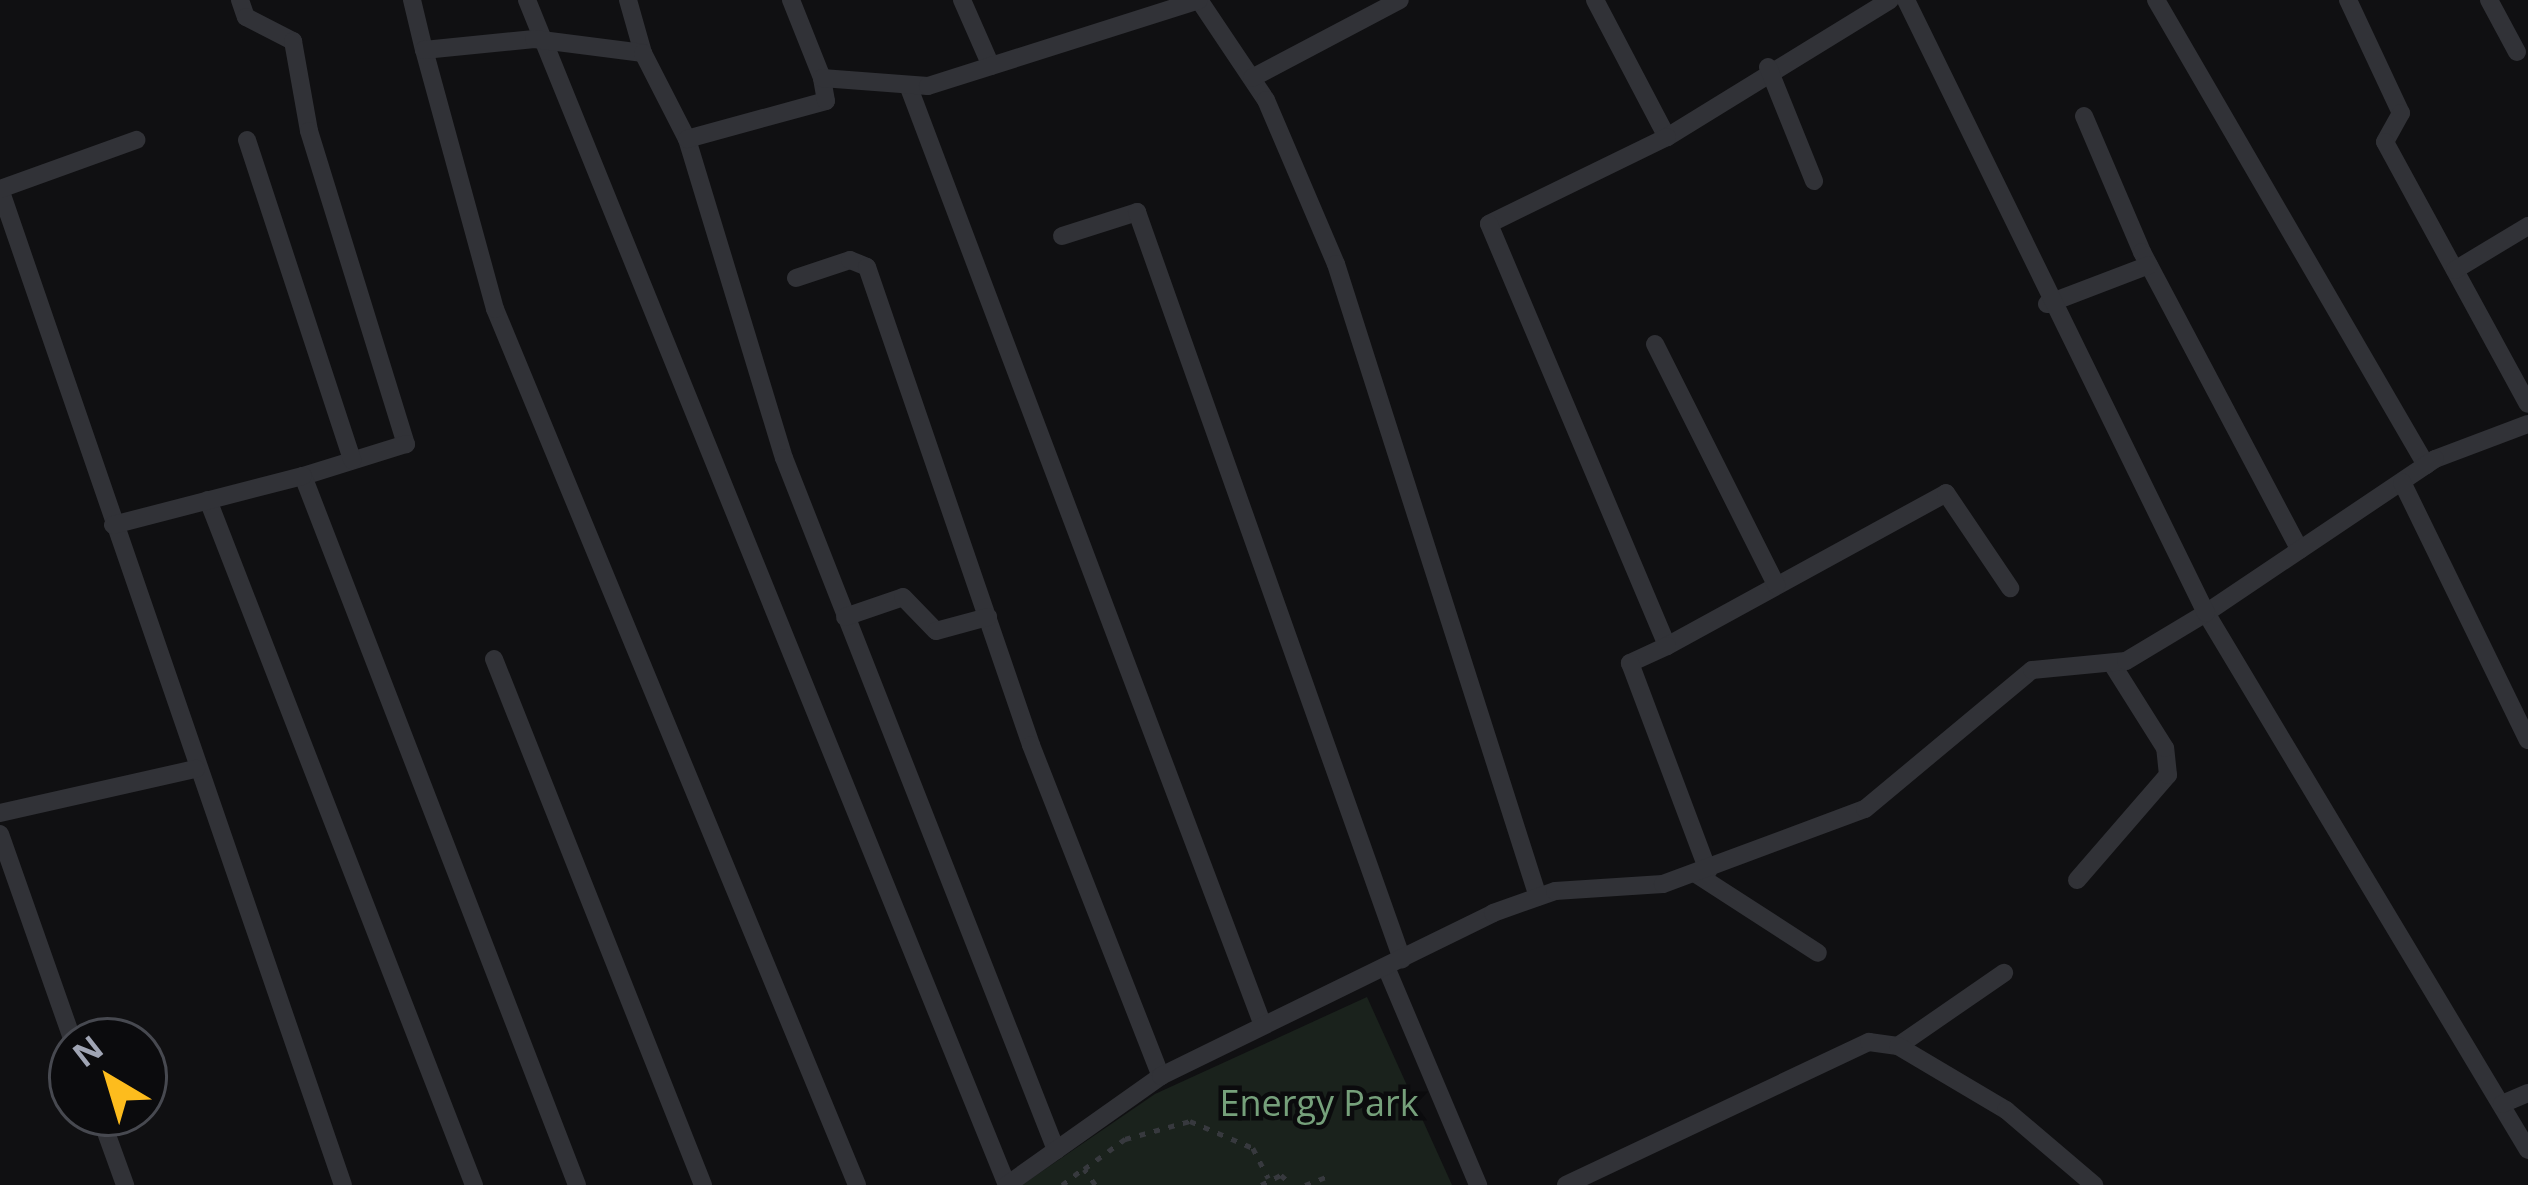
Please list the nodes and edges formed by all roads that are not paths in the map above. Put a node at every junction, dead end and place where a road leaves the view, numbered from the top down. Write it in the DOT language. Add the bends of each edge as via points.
graph roads {
  1 [pos="240,0"];
  2 [pos="412,0"];
  3 [pos="527,0"];
  4 [pos="628,0"];
  5 [pos="790,0"];
  6 [pos="962,0"];
  7 [pos="1199,0"];
  8 [pos="1400,0"];
  9 [pos="1595,0"];
  10 [pos="1906,0"];
  11 [pos="2156,0"];
  12 [pos="2348,0"];
  13 [pos="2489,0"];
  14 [pos="1886,1"];
  15 [pos="554,46"];
  16 [pos="424,50"];
  17 [pos="643,52"];
  18 [pos="2517,52"];
  19 [pos="991,66"];
  20 [pos="1768,67"];
  21 [pos="822,78"];
  22 [pos="1252,78"];
  23 [pos="908,85"];
  24 [pos="2084,116"];
  25 [pos="1667,136"];
  26 [pos="687,139"];
  27 [pos="136,140"];
  28 [pos="247,140"];
  29 [pos="1814,182"];
  30 [pos="0,189"];
  31 [pos="2528,226"];
  32 [pos="1062,236"];
  33 [pos="2149,265"];
  34 [pos="2455,270"];
  35 [pos="796,278"];
  36 [pos="2048,304"];
  37 [pos="1655,344"];
  38 [pos="2528,404"];
  39 [pos="2528,424"];
  40 [pos="352,460"];
  41 [pos="2426,465"];
  42 [pos="304,476"];
  43 [pos="2402,482"];
  44 [pos="208,500"];
  45 [pos="113,525"];
  46 [pos="2300,550"];
  47 [pos="1776,585"];
  48 [pos="2010,587"];
  49 [pos="2206,613"];
  50 [pos="845,617"];
  51 [pos="988,617"];
  52 [pos="1667,646"];
  53 [pos="494,659"];
  54 [pos="2112,664"];
  55 [pos="2528,740"];
  56 [pos="196,769"];
  57 [pos="0,813"];
  58 [pos="0,834"];
  59 [pos="1702,873"];
  60 [pos="2077,880"];
  61 [pos="1538,897"];
  62 [pos="1818,952"];
  63 [pos="1394,963"];
  64 [pos="2004,973"];
  65 [pos="65,1017"];
  66 [pos="1262,1023"];
  67 [pos="1898,1046"];
  68 [pos="1161,1076"];
  69 [pos="2528,1093"];
  70 [pos="2502,1104"];
  71 [pos="108,1137"];
  72 [pos="1056,1150"];
  73 [pos="2528,1150"];
  74 [pos="125,1185"];
  75 [pos="343,1185"];
  76 [pos="474,1185"];
  77 [pos="577,1185"];
  78 [pos="703,1185"];
  79 [pos="857,1185"];
  80 [pos="1007,1185"];
  81 [pos="1478,1185"];
  82 [pos="1566,1185"];
  83 [pos="2094,1185"];
  1 -- 40 [label="street" via="245,17 293,41 310,131 406,444"];
  2 -- 16 [label="street"];
  3 -- 15 [label="street"];
  4 -- 17 [label="street"];
  5 -- 21 [label="street"];
  6 -- 19 [label="street"];
  7 -- 19 [label="street"];
  7 -- 22 [label="street"];
  8 -- 22 [label="street"];
  9 -- 25 [label="street"];
  10 -- 36 [label="street"];
  11 -- 41 [label="street"];
  12 -- 34 [label="street" via="2401,113 2385,142"];
  13 -- 18 [label="street"];
  14 -- 20 [label="street"];
  15 -- 16 [label="street"];
  15 -- 17 [label="street"];
  15 -- 80 [label="street" via="771,620"];
  16 -- 79 [label="street" via="495,309"];
  17 -- 26 [label="street"];
  19 -- 23 [label="street"];
  20 -- 25 [label="street"];
  20 -- 29 [label="street"];
  21 -- 23 [label="street"];
  21 -- 26 [label="street" via="826,101"];
  22 -- 61 [label="street" via="1336,263"];
  23 -- 66 [label="street"];
  24 -- 33 [label="street"];
  25 -- 52 [label="street" via="1490,224"];
  26 -- 50 [label="street" via="769,415"];
  27 -- 30 [label="street"];
  28 -- 40 [label="street"];
  30 -- 45 [label="street"];
  31 -- 34 [label="street"];
  32 -- 63 [label="street" via="1137,212"];
  33 -- 36 [label="street"];
  33 -- 46 [label="street"];
  34 -- 38 [label="street"];
  35 -- 51 [label="street" via="850,260 867,267"];
  36 -- 49 [label="street"];
  37 -- 47 [label="street"];
  39 -- 41 [label="street"];
  40 -- 42 [label="street"];
  41 -- 43 [label="street"];
  42 -- 44 [label="street"];
  42 -- 77 [label="street"];
  43 -- 46 [label="street"];
  43 -- 55 [label="street"];
  44 -- 45 [label="street"];
  44 -- 76 [label="street"];
  45 -- 56 [label="street"];
  46 -- 49 [label="street"];
  47 -- 48 [label="street" via="1946,493"];
  47 -- 52 [label="street"];
  49 -- 54 [label="street"];
  49 -- 70 [label="street"];
  50 -- 51 [label="street" via="903,597 936,631"];
  50 -- 72 [label="street"];
  51 -- 68 [label="street"];
  52 -- 59 [label="street" via="1630,663"];
  53 -- 78 [label="street"];
  54 -- 59 [label="street" via="2042,664 1864,809"];
  54 -- 60 [label="street" via="2165,748 2168,775"];
  56 -- 57 [label="street"];
  56 -- 75 [label="street"];
  58 -- 65 [label="street"];
  59 -- 61 [label="street"];
  59 -- 62 [label="street"];
  61 -- 63 [label="street"];
  63 -- 66 [label="street"];
  63 -- 81 [label="street"];
  64 -- 67 [label="street"];
  66 -- 68 [label="street"];
  67 -- 82 [label="street" via="1869,1042"];
  67 -- 83 [label="street" via="2006,1110"];
  68 -- 72 [label="street"];
  69 -- 70 [label="street"];
  70 -- 73 [label="street"];
  71 -- 74 [label="street"];
  72 -- 80 [label="street"];
}
